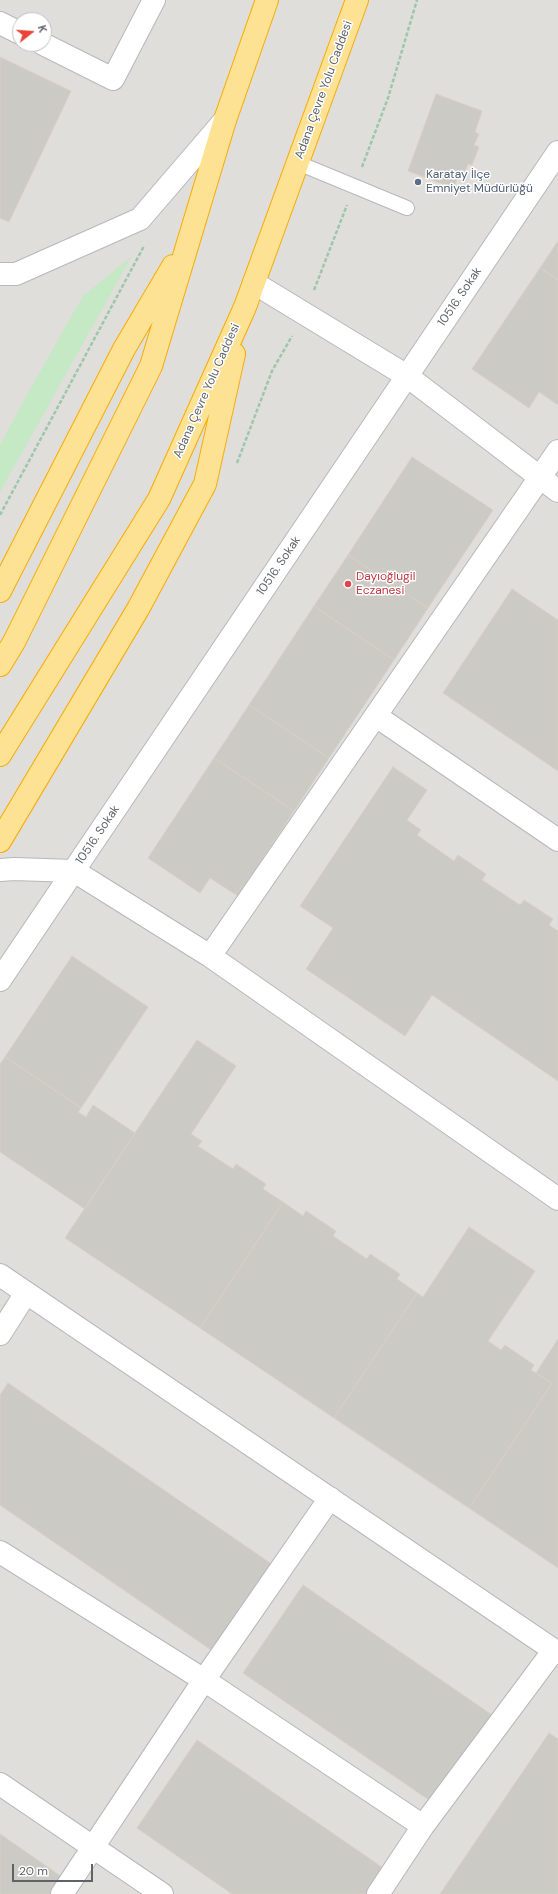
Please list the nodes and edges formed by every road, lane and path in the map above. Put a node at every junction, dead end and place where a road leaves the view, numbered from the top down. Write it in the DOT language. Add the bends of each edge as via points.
graph roads {
  1 [pos="154,0"];
  2 [pos="266,0"];
  3 [pos="357,0"];
  4 [pos="0,23"];
  5 [pos="12,29"];
  6 [pos="52,49"];
  7 [pos="225,120"];
  8 [pos="558,152"];
  9 [pos="298,163"];
  10 [pos="407,208"];
  11 [pos="190,236"];
  12 [pos="146,241"];
  13 [pos="0,274"];
  14 [pos="254,283"];
  15 [pos="245,307"];
  16 [pos="407,376"];
  17 [pos="558,451"];
  18 [pos="540,479"];
  19 [pos="558,491"];
  20 [pos="0,515"];
  21 [pos="0,591"];
  22 [pos="0,665"];
  23 [pos="376,716"];
  24 [pos="0,755"];
  25 [pos="558,840"];
  26 [pos="0,841"];
  27 [pos="0,870"];
  28 [pos="74,871"];
  29 [pos="210,956"];
  30 [pos="0,980"];
  31 [pos="558,1199"];
  32 [pos="0,1275"];
  33 [pos="26,1292"];
  34 [pos="0,1334"];
  35 [pos="330,1498"];
  36 [pos="0,1552"];
  37 [pos="556,1652"];
  38 [pos="204,1680"];
  39 [pos="0,1784"];
  40 [pos="423,1826"];
  41 [pos="92,1847"];
  42 [pos="62,1894"];
  43 [pos="162,1894"];
  44 [pos="378,1894"];
  1 -- 6 [label="street" via="113,79"];
  2 -- 7 [label="highway"];
  3 -- 9 [label="highway, Adana Çevre Yolu Caddesi"];
  4 -- 5 [label="street"];
  7 -- 11 [label="highway"];
  7 -- 13 [label="street" via="140,219 16,274"];
  8 -- 16 [label="street, 10516. Sokak"];
  9 -- 10 [label="lane"];
  9 -- 14 [label="highway, Adana Çevre Yolu Caddesi"];
  11 -- 21 [label="highway" via="124,349"];
  11 -- 22 [label="highway" via="151,366 14,642"];
  12 -- 20 [label="path"];
  14 -- 15 [label="highway, Adana Çevre Yolu Caddesi"];
  14 -- 16 [label="street"];
  15 -- 24 [label="highway, Adana Çevre Yolu Caddesi" via="159,499"];
  15 -- 26 [label="highway" via="205,484 138,609"];
  16 -- 18 [label="street"];
  16 -- 28 [label="street, 10516. Sokak"];
  17 -- 18 [label="street"];
  18 -- 19 [label="street"];
  18 -- 23 [label="street"];
  23 -- 25 [label="street"];
  23 -- 29 [label="street"];
  27 -- 28 [label="street"];
  28 -- 29 [label="street"];
  28 -- 30 [label="street, 10516. Sokak"];
  29 -- 31 [label="street"];
  32 -- 33 [label="street"];
  33 -- 34 [label="street"];
  33 -- 35 [label="street"];
  35 -- 37 [label="street"];
  35 -- 38 [label="street"];
  36 -- 38 [label="street"];
  37 -- 40 [label="street"];
  38 -- 40 [label="street"];
  38 -- 41 [label="street"];
  39 -- 41 [label="street"];
  40 -- 44 [label="street"];
  41 -- 42 [label="street"];
  41 -- 43 [label="street"];
}
